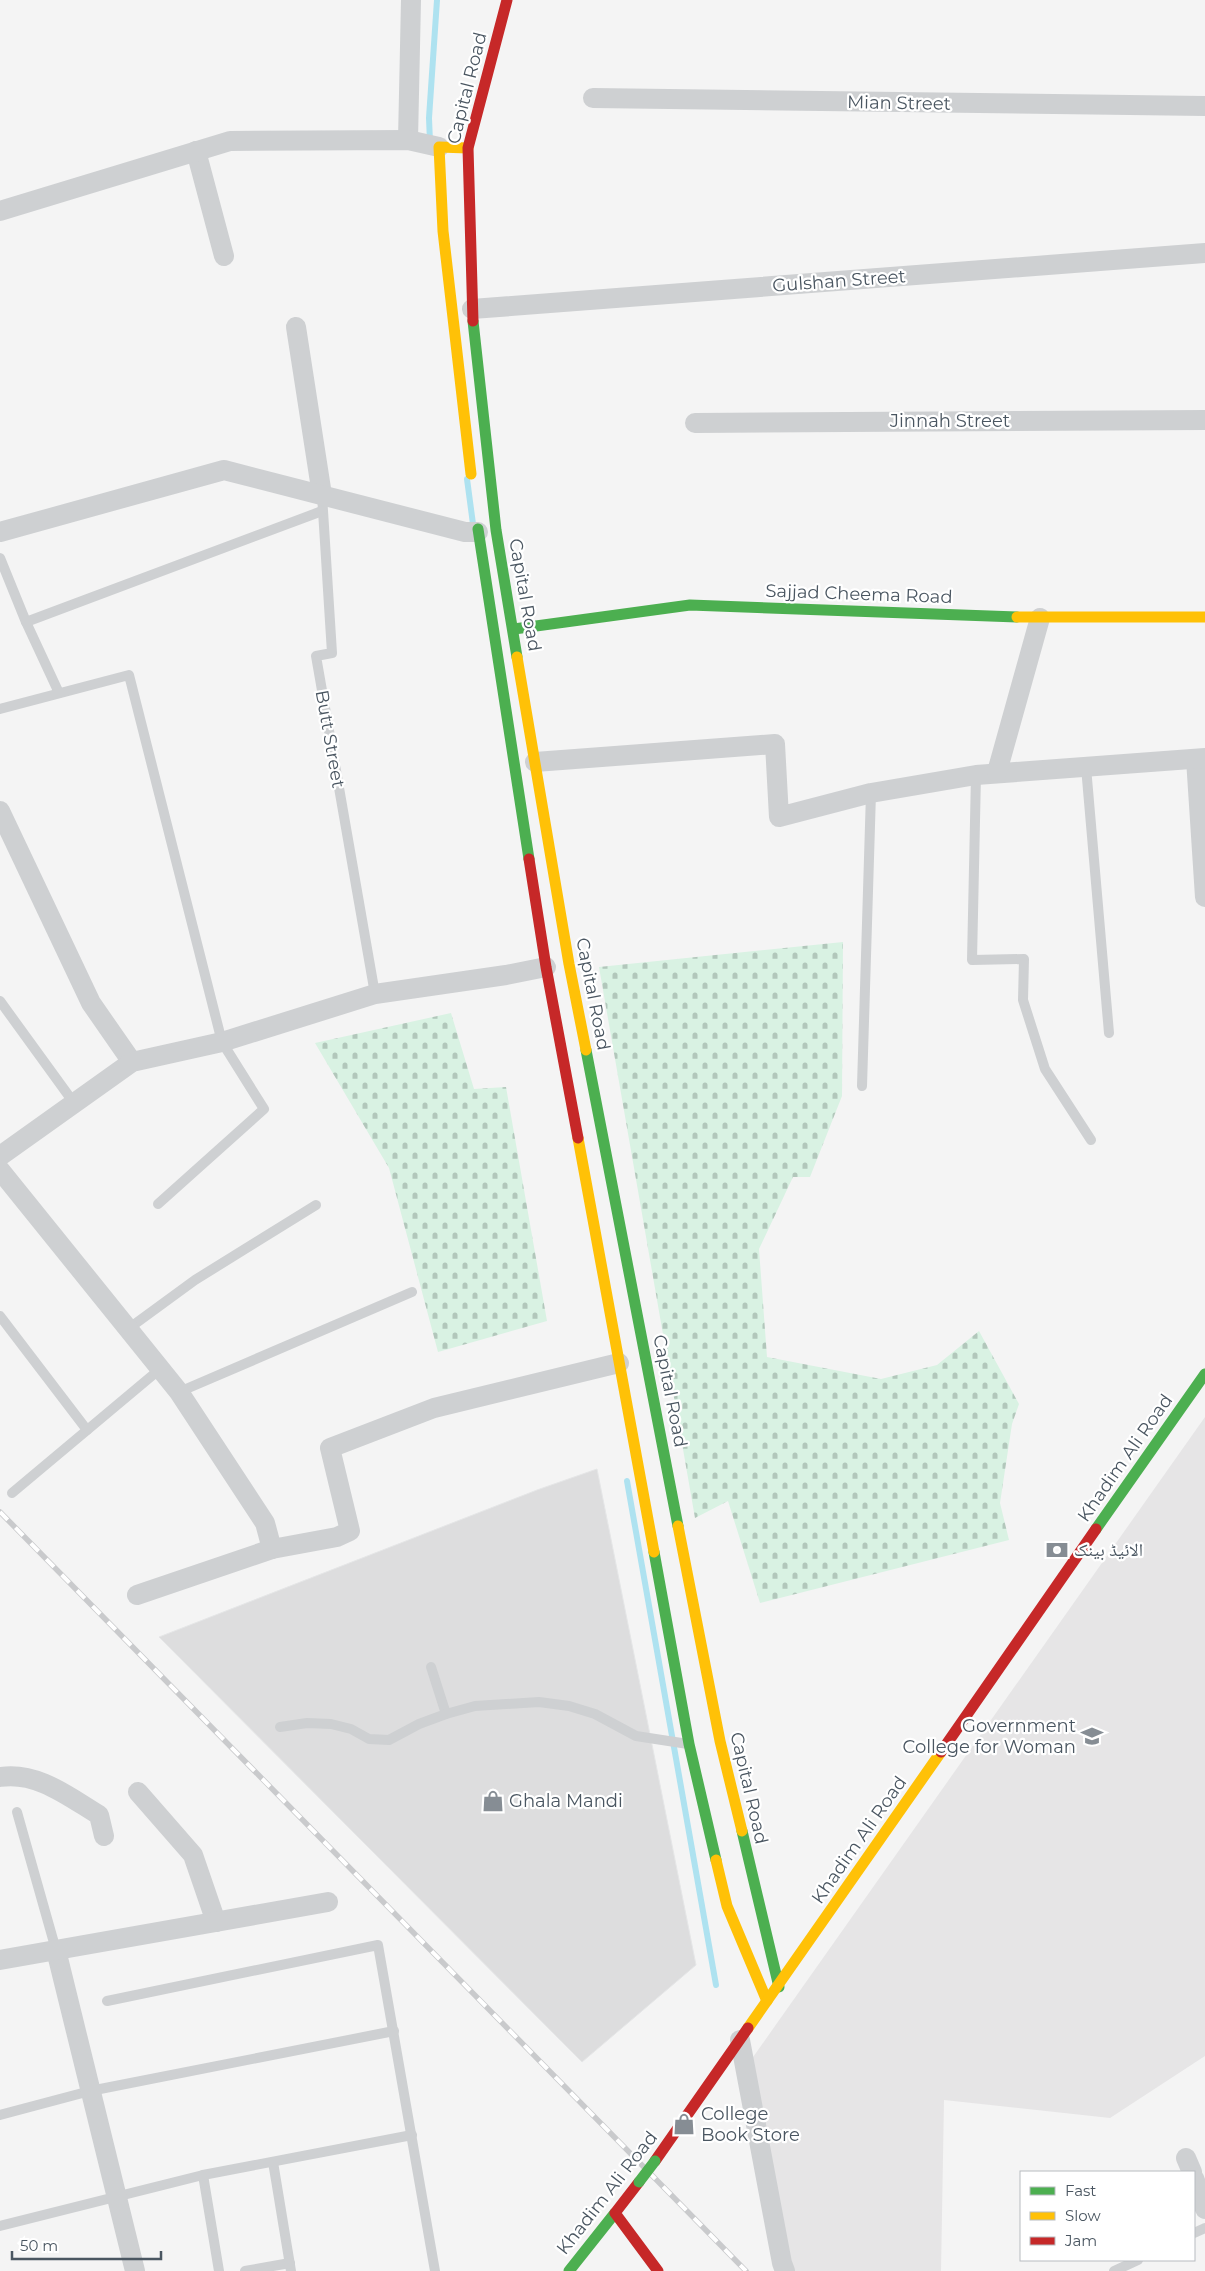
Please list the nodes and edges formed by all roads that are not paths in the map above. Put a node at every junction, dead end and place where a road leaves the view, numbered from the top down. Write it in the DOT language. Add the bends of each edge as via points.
graph roads {
  1 [pos="411,0"];
  2 [pos="507,0"];
  3 [pos="593,98"];
  4 [pos="1205,106"];
  5 [pos="408,140"];
  6 [pos="439,147"];
  7 [pos="468,148"];
  8 [pos="196,151"];
  9 [pos="0,211"];
  10 [pos="1205,253"];
  11 [pos="224,256"];
  12 [pos="472,309"];
  13 [pos="296,326"];
  14 [pos="1205,420"];
  15 [pos="695,423"];
  16 [pos="472,483"];
  17 [pos="322,503"];
  18 [pos="478,528"];
  19 [pos="0,532"];
  20 [pos="0,558"];
  21 [pos="1205,617"];
  22 [pos="1040,618"];
  23 [pos="26,622"];
  24 [pos="514,629"];
  25 [pos="59,693"];
  26 [pos="0,709"];
  27 [pos="1201,759"];
  28 [pos="535,762"];
  29 [pos="1086,767"];
  30 [pos="998,772"];
  31 [pos="976,774"];
  32 [pos="871,793"];
  33 [pos="0,811"];
  34 [pos="1205,897"];
  35 [pos="569,964"];
  36 [pos="546,967"];
  37 [pos="375,994"];
  38 [pos="0,1001"];
  39 [pos="1109,1032"];
  40 [pos="222,1042"];
  41 [pos="132,1062"];
  42 [pos="862,1086"];
  43 [pos="74,1103"];
  44 [pos="1091,1140"];
  45 [pos="0,1156"];
  46 [pos="0,1170"];
  47 [pos="158,1204"];
  48 [pos="316,1205"];
  49 [pos="412,1292"];
  50 [pos="0,1316"];
  51 [pos="128,1329"];
  52 [pos="619,1363"];
  53 [pos="160,1369"];
  54 [pos="1205,1374"];
  55 [pos="179,1392"];
  56 [pos="87,1430"];
  57 [pos="12,1493"];
  58 [pos="272,1549"];
  59 [pos="137,1595"];
  60 [pos="431,1667"];
  61 [pos="446,1714"];
  62 [pos="280,1727"];
  63 [pos="720,1741"];
  64 [pos="688,1744"];
  65 [pos="0,1777"];
  66 [pos="138,1792"];
  67 [pos="17,1812"];
  68 [pos="104,1836"];
  69 [pos="328,1902"];
  70 [pos="216,1922"];
  71 [pos="56,1950"];
  72 [pos="0,1960"];
  73 [pos="779,1987"];
  74 [pos="106,2001"];
  75 [pos="767,2001"];
  76 [pos="394,2031"];
  77 [pos="740,2040"];
  78 [pos="90,2091"];
  79 [pos="0,2115"];
  80 [pos="412,2135"];
  81 [pos="273,2162"];
  82 [pos="203,2175"];
  83 [pos="1195,2181"];
  84 [pos="117,2195"];
  85 [pos="1205,2208"];
  86 [pos="615,2214"];
  87 [pos="0,2226"];
  88 [pos="1136,2261"];
  89 [pos="290,2267"];
  90 [pos="135,2271"];
  91 [pos="219,2271"];
  92 [pos="245,2271"];
  93 [pos="435,2271"];
  94 [pos="569,2271"];
  95 [pos="658,2271"];
  96 [pos="785,2271"];
  97 [pos="1114,2271"];
  1 -- 5 [label="street"];
  2 -- 7 [label="street, Capital Road"];
  3 -- 4 [label="street, Mian Street"];
  5 -- 6 [label="street"];
  5 -- 8 [label="street" via="230,141"];
  6 -- 7 [label="street"];
  6 -- 16 [label="street" via="443,231"];
  7 -- 12 [label="street, Capital Road"];
  8 -- 9 [label="street"];
  8 -- 11 [label="street"];
  10 -- 12 [label="street, Gulshan Street"];
  12 -- 18 [label="street, Capital Road"];
  13 -- 17 [label="street"];
  14 -- 15 [label="street, Jinnah Street"];
  17 -- 18 [label="street"];
  17 -- 19 [label="street" via="224,470"];
  17 -- 23 [label="lane"];
  17 -- 37 [label="lane, Butt Street" via="332,653 316,656"];
  18 -- 24 [label="street, Capital Road"];
  18 -- 36 [label="street"];
  20 -- 23 [label="lane"];
  21 -- 22 [label="street, Sajjad Cheema Road"];
  22 -- 24 [label="street, Sajjad Cheema Road" via="690,605"];
  22 -- 30 [label="street"];
  23 -- 25 [label="lane"];
  24 -- 28 [label="street, Capital Road"];
  25 -- 26 [label="lane"];
  25 -- 40 [label="lane" via="128,675"];
  27 -- 29 [label="street"];
  27 -- 34 [label="street"];
  28 -- 32 [label="street" via="775,744 779,817"];
  28 -- 35 [label="street, Capital Road"];
  29 -- 30 [label="street"];
  29 -- 39 [label="lane"];
  30 -- 31 [label="street"];
  31 -- 32 [label="street"];
  31 -- 44 [label="lane" via="972,960 1024,959 1023,1000 1045,1069"];
  32 -- 42 [label="lane"];
  33 -- 41 [label="street" via="91,1003"];
  35 -- 36 [label="street"];
  35 -- 63 [label="street, Capital Road"];
  36 -- 37 [label="street"];
  36 -- 52 [label="street"];
  37 -- 40 [label="street"];
  38 -- 43 [label="lane"];
  40 -- 41 [label="street"];
  40 -- 47 [label="lane" via="264,1109"];
  41 -- 43 [label="street"];
  43 -- 45 [label="street"];
  46 -- 51 [label="street"];
  48 -- 51 [label="lane" via="195,1280"];
  49 -- 55 [label="lane"];
  50 -- 56 [label="lane"];
  51 -- 53 [label="street"];
  52 -- 58 [label="street" via="434,1408 330,1448 350,1531 337,1537"];
  52 -- 64 [label="street"];
  53 -- 55 [label="street"];
  53 -- 56 [label="lane"];
  54 -- 73 [label="street, Khadim Ali Road"];
  55 -- 58 [label="street" via="265,1523"];
  56 -- 57 [label="lane"];
  58 -- 59 [label="street"];
  60 -- 61 [label="lane"];
  61 -- 62 [label="lane" via="389,1740 369,1739 351,1729 331,1724"];
  61 -- 64 [label="lane" via="475,1706 539,1702 596,1714 636,1736"];
  63 -- 64 [label="street"];
  63 -- 73 [label="street, Capital Road"];
  64 -- 75 [label="street" via="727,1906"];
  65 -- 68 [label="street" via="9,1775 46,1782 99,1815"];
  66 -- 70 [label="street" via="193,1855"];
  67 -- 71 [label="lane"];
  69 -- 70 [label="street"];
  70 -- 71 [label="street"];
  71 -- 72 [label="street"];
  71 -- 78 [label="street"];
  73 -- 75 [label="street, Khadim Ali Road"];
  74 -- 76 [label="lane" via="378,1946"];
  75 -- 77 [label="street, Khadim Ali Road"];
  76 -- 78 [label="lane"];
  76 -- 80 [label="lane"];
  77 -- 86 [label="street, Khadim Ali Road, bridge"];
  77 -- 96 [label="street"];
  78 -- 79 [label="lane"];
  78 -- 84 [label="street"];
  80 -- 81 [label="lane"];
  80 -- 93 [label="lane"];
  81 -- 82 [label="lane"];
  81 -- 89 [label="lane"];
  82 -- 84 [label="lane"];
  82 -- 91 [label="lane"];
  83 -- 85 [label="street"];
  84 -- 87 [label="lane"];
  84 -- 90 [label="street"];
  86 -- 94 [label="street, Khadim Ali Road"];
  86 -- 95 [label="street"];
  88 -- 97 [label="lane"];
  89 -- 92 [label="lane"];
}
